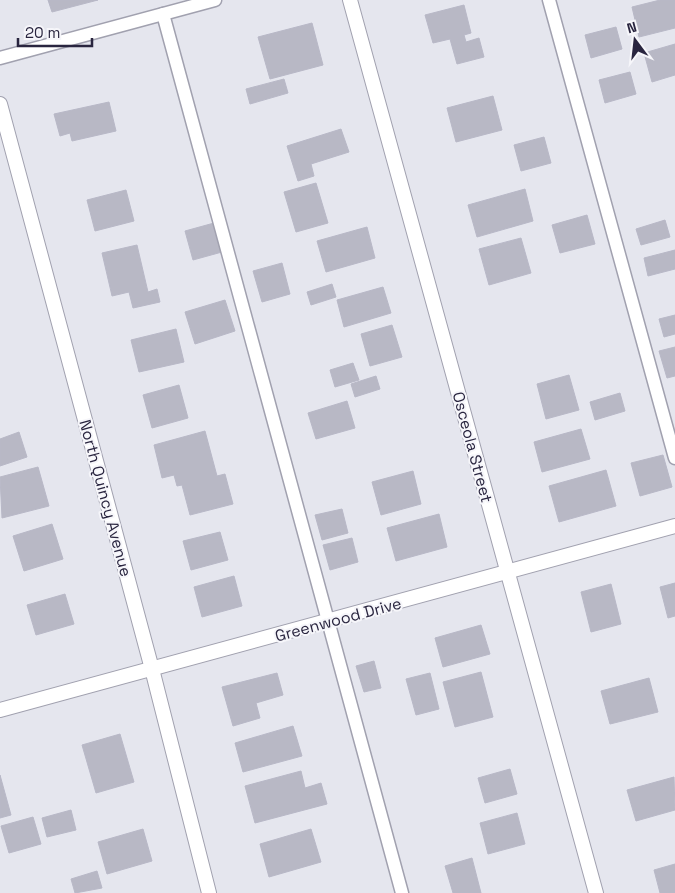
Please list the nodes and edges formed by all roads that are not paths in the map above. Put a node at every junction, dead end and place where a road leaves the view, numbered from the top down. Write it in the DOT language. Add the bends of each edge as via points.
graph roads {
  1 [pos="215,0"];
  2 [pos="350,0"];
  3 [pos="549,0"];
  4 [pos="163,14"];
  5 [pos="0,58"];
  6 [pos="0,104"];
  7 [pos="675,458"];
  8 [pos="675,526"];
  9 [pos="507,572"];
  10 [pos="330,621"];
  11 [pos="152,669"];
  12 [pos="0,710"];
  13 [pos="210,893"];
  14 [pos="402,893"];
  15 [pos="596,893"];
  1 -- 4 [label="lane"];
  2 -- 9 [label="street, Osceola Street"];
  3 -- 7 [label="lane"];
  4 -- 5 [label="lane"];
  4 -- 10 [label="lane"];
  6 -- 11 [label="street, North Quincy Avenue"];
  8 -- 9 [label="street, Greenwood Drive"];
  9 -- 10 [label="street, Greenwood Drive"];
  9 -- 15 [label="street, Osceola Street"];
  10 -- 11 [label="street, Greenwood Drive"];
  10 -- 14 [label="lane"];
  11 -- 12 [label="street, Greenwood Drive"];
  11 -- 13 [label="street, North Quincy Avenue"];
}
